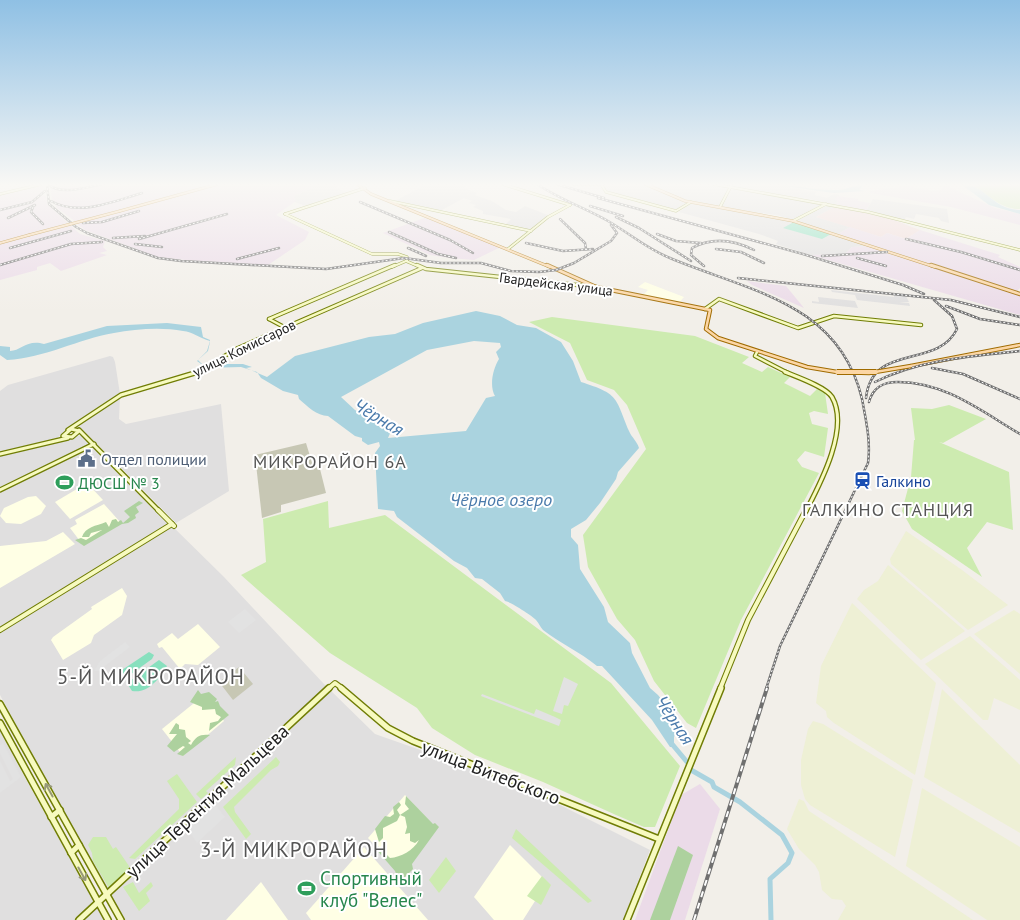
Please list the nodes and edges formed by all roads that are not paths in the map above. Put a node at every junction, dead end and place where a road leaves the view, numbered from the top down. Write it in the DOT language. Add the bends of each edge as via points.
graph roads {
  1 [pos="58,227"];
  2 [pos="313,227"];
  3 [pos="454,227"];
  4 [pos="511,227"];
  5 [pos="535,227"];
  6 [pos="811,227"];
  7 [pos="933,227"];
  8 [pos="530,231"];
  9 [pos="0,243"];
  10 [pos="508,249"];
  11 [pos="1020,250"];
  12 [pos="406,261"];
  13 [pos="422,268"];
  14 [pos="426,269"];
  15 [pos="417,271"];
  16 [pos="596,287"];
  17 [pos="1020,294"];
  18 [pos="705,309"];
  19 [pos="921,325"];
  20 [pos="706,327"];
  21 [pos="284,328"];
  22 [pos="1020,345"];
  23 [pos="758,352"];
  24 [pos="79,422"];
  25 [pos="78,429"];
  26 [pos="66,431"];
  27 [pos="73,436"];
  28 [pos="86,436"];
  29 [pos="68,438"];
  30 [pos="45,443"];
  31 [pos="94,444"];
  32 [pos="0,454"];
  33 [pos="0,490"];
  34 [pos="0,630"];
  35 [pos="336,683"];
  36 [pos="0,704"];
  37 [pos="0,724"];
  38 [pos="60,810"];
  39 [pos="51,817"];
  40 [pos="659,839"];
  41 [pos="80,845"];
  42 [pos="71,853"];
  43 [pos="107,894"];
  44 [pos="98,902"];
  45 [pos="79,920"];
  46 [pos="108,920"];
  47 [pos="122,920"];
  48 [pos="627,920"];
  1 -- 9 [label="main road, bridge"];
  2 -- 12 [label="main road, Гвардейская улица" via="372,254 401,254 407,257"];
  3 -- 10 [label="main road"];
  4 -- 8 [label="main road"];
  5 -- 8 [label="main road"];
  6 -- 17 [label="main road"];
  7 -- 11 [label="main road"];
  8 -- 10 [label="main road"];
  10 -- 16 [label="main road"];
  12 -- 13 [label="main road, Гвардейская улица"];
  12 -- 21 [label="main road" via="269,319"];
  13 -- 14 [label="main road, Гвардейская улица"];
  13 -- 15 [label="main road, улица Комиссаров"];
  14 -- 15 [label="main road"];
  14 -- 16 [label="main road, Гвардейская улица"];
  15 -- 21 [label="main road, улица Комиссаров"];
  16 -- 18 [label="main road, Гвардейская улица"];
  18 -- 19 [label="main road" via="719,299 798,328 834,316"];
  18 -- 20 [label="main road" via="711,312"];
  20 -- 23 [label="main road" via="715,337"];
  21 -- 24 [label="main road, улица Комиссаров" via="208,364 194,374 121,394"];
  22 -- 23 [label="main road, bridge" via="869,373 807,367"];
  23 -- 40 [label="main road" via="755,356 759,360 816,385 832,396 835,425 832,456 748,620"];
  24 -- 25 [label="main road"];
  24 -- 26 [label="main road, улица Комиссаров"];
  25 -- 26 [label="main road"];
  25 -- 27 [label="main road"];
  25 -- 28 [label="main road"];
  26 -- 29 [label="main road" via="63,436"];
  26 -- 30 [label="main road, улица Комиссаров"];
  27 -- 28 [label="main road"];
  27 -- 29 [label="main road"];
  28 -- 31 [label="main road"];
  29 -- 30 [label="main road"];
  30 -- 32 [label="main road"];
  31 -- 33 [label="main road"];
  31 -- 34 [label="main road" via="173,525"];
  35 -- 40 [label="main road, улица Витебского" via="388,728 413,741"];
  35 -- 43 [label="main road, улица Терентия Мальцева"];
  38 -- 36 [label="main road, one-way"];
  37 -- 39 [label="main road"];
  38 -- 39 [label="main road"];
  38 -- 41 [label="main road"];
  39 -- 42 [label="main road"];
  40 -- 48 [label="main road"];
  41 -- 42 [label="main road"];
  41 -- 43 [label="main road"];
  42 -- 44 [label="main road, one-way"];
  43 -- 44 [label="main road, улица Терентия Мальцева"];
  43 -- 47 [label="main road"];
  44 -- 45 [label="main road, улица Терентия Мальцева"];
  44 -- 46 [label="main road"];
}
